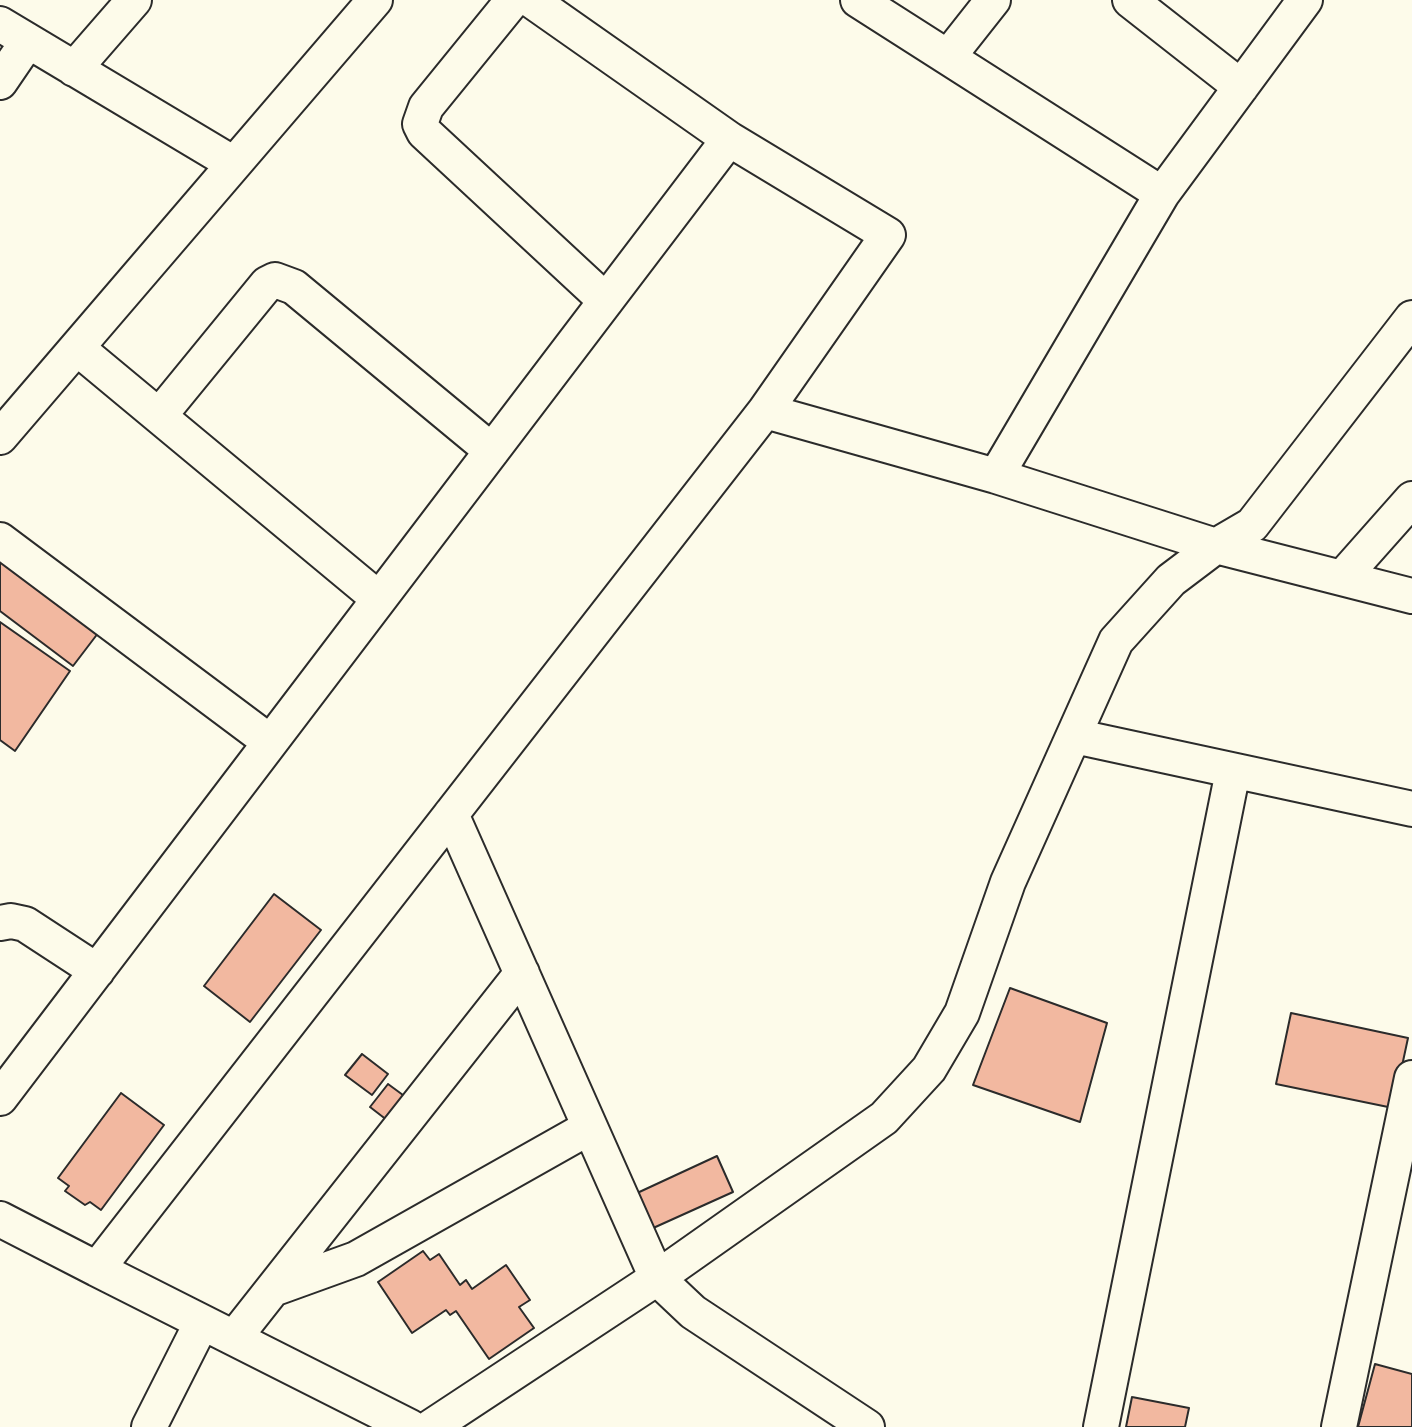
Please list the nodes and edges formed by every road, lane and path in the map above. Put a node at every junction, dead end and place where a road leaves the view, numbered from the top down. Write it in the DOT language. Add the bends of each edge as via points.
graph roads {
  1 [pos="134,0"];
  2 [pos="375,0"];
  3 [pos="513,0"];
  4 [pos="531,0"];
  5 [pos="858,0"];
  6 [pos="993,0"];
  7 [pos="1130,0"];
  8 [pos="1305,0"];
  9 [pos="14,33"];
  10 [pos="948,57"];
  11 [pos="74,69"];
  12 [pos="0,82"];
  13 [pos="1241,87"];
  14 [pos="729,139"];
  15 [pos="234,164"];
  16 [pos="1162,194"];
  17 [pos="606,301"];
  18 [pos="1412,318"];
  19 [pos="77,348"];
  20 [pos="765,411"];
  21 [pos="159,416"];
  22 [pos="0,437"];
  23 [pos="492,451"];
  24 [pos="996,476"];
  25 [pos="1412,499"];
  26 [pos="0,540"];
  27 [pos="1216,546"];
  28 [pos="1342,578"];
  29 [pos="1412,596"];
  30 [pos="379,599"];
  31 [pos="1074,736"];
  32 [pos="270,742"];
  33 [pos="1233,771"];
  34 [pos="1412,809"];
  35 [pos="451,814"];
  36 [pos="0,923"];
  37 [pos="97,971"];
  38 [pos="522,973"];
  39 [pos="1412,1078"];
  40 [pos="0,1098"];
  41 [pos="590,1127"];
  42 [pos="0,1219"];
  43 [pos="97,1269"];
  44 [pos="657,1278"];
  45 [pos="273,1289"];
  46 [pos="202,1322"];
  47 [pos="234,1338"];
  48 [pos="149,1427"];
  49 [pos="410,1427"];
  50 [pos="431,1427"];
  51 [pos="867,1427"];
  52 [pos="1101,1427"];
  53 [pos="1339,1427"];
  1 -- 11 [label="street"];
  2 -- 15 [label="street"];
  3 -- 17 [label="street" via="426,107 420,124"];
  4 -- 14 [label="street"];
  5 -- 10 [label="street"];
  6 -- 10 [label="street"];
  7 -- 13 [label="street"];
  8 -- 13 [label="street"];
  9 -- 11 [label="street"];
  9 -- 12 [label="street"];
  10 -- 16 [label="street"];
  11 -- 15 [label="street"];
  13 -- 16 [label="street"];
  14 -- 17 [label="street"];
  14 -- 20 [label="street" via="888,235"];
  15 -- 19 [label="street"];
  16 -- 24 [label="street"];
  17 -- 23 [label="street"];
  18 -- 27 [label="street" via="1252,525"];
  19 -- 21 [label="street"];
  19 -- 22 [label="street"];
  20 -- 24 [label="street"];
  20 -- 35 [label="street"];
  21 -- 23 [label="street" via="275,280 294,287"];
  21 -- 30 [label="street"];
  23 -- 30 [label="street"];
  24 -- 27 [label="street"];
  25 -- 28 [label="street"];
  26 -- 32 [label="street"];
  27 -- 28 [label="street"];
  27 -- 31 [label="street" via="1171,580 1116,641"];
  28 -- 29 [label="street"];
  30 -- 32 [label="street"];
  31 -- 33 [label="street"];
  31 -- 44 [label="street" via="1008,882 962,1013 929,1069 884,1118"];
  32 -- 37 [label="street"];
  33 -- 34 [label="street"];
  33 -- 52 [label="street"];
  35 -- 38 [label="street"];
  35 -- 43 [label="street"];
  36 -- 37 [label="street" via="25,924"];
  37 -- 40 [label="street"];
  38 -- 41 [label="street"];
  38 -- 45 [label="street"];
  39 -- 53 [label="street"];
  41 -- 44 [label="street"];
  41 -- 45 [label="street" via="356,1259"];
  42 -- 43 [label="street"];
  43 -- 46 [label="street"];
  44 -- 50 [label="street"];
  44 -- 51 [label="street" via="693,1312"];
  45 -- 47 [label="street"];
  46 -- 47 [label="street"];
  46 -- 48 [label="street"];
  47 -- 49 [label="street"];
}
